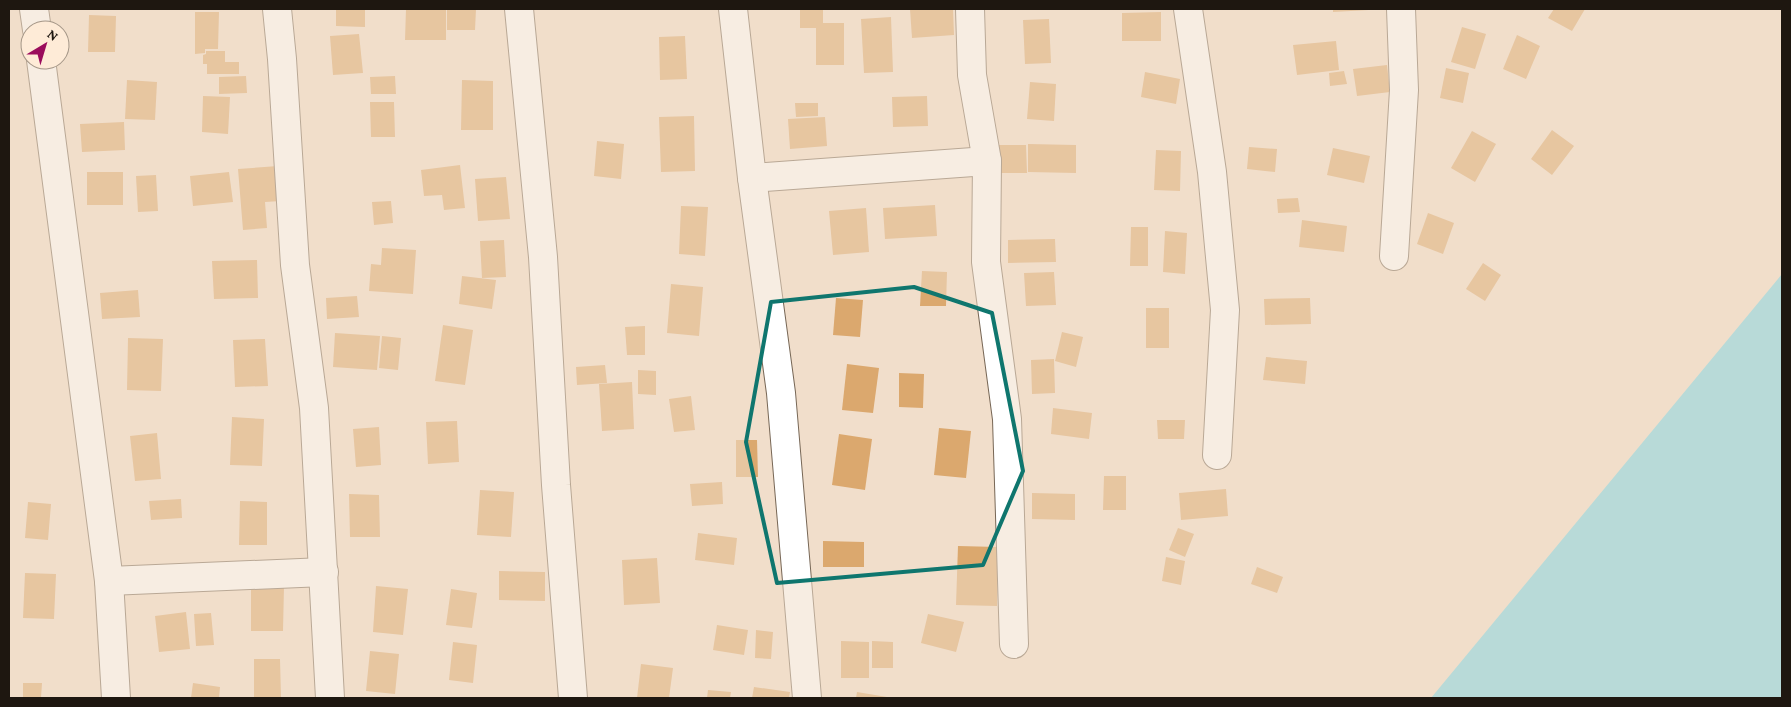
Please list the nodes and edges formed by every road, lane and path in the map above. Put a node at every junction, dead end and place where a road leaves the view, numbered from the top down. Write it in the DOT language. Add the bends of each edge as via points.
graph roads {
  1 [pos="277,9"];
  2 [pos="519,9"];
  3 [pos="733,9"];
  4 [pos="970,9"];
  5 [pos="1188,9"];
  6 [pos="1401,9"];
  7 [pos="41,70"];
  8 [pos="987,161"];
  9 [pos="752,178"];
  10 [pos="1394,256"];
  11 [pos="1217,455"];
  12 [pos="324,572"];
  13 [pos="108,581"];
  14 [pos="1014,644"];
  15 [pos="116,698"];
  16 [pos="330,698"];
  17 [pos="573,698"];
  18 [pos="807,698"];
  1 -- 12 [label="street" via="295,266 314,408"];
  2 -- 17 [label="street" via="543,257 556,485"];
  3 -- 9 [label="street"];
  4 -- 8 [label="street" via="972,75"];
  5 -- 11 [label="street" via="1212,172 1225,310"];
  6 -- 10 [label="street" via="1404,90"];
  7 -- 13 [label="street"];
  8 -- 9 [label="street"];
  8 -- 14 [label="street" via="986,262 1008,419"];
  9 -- 18 [label="street" via="781,393"];
  12 -- 13 [label="street"];
  12 -- 16 [label="street"];
  13 -- 15 [label="street"];
}
